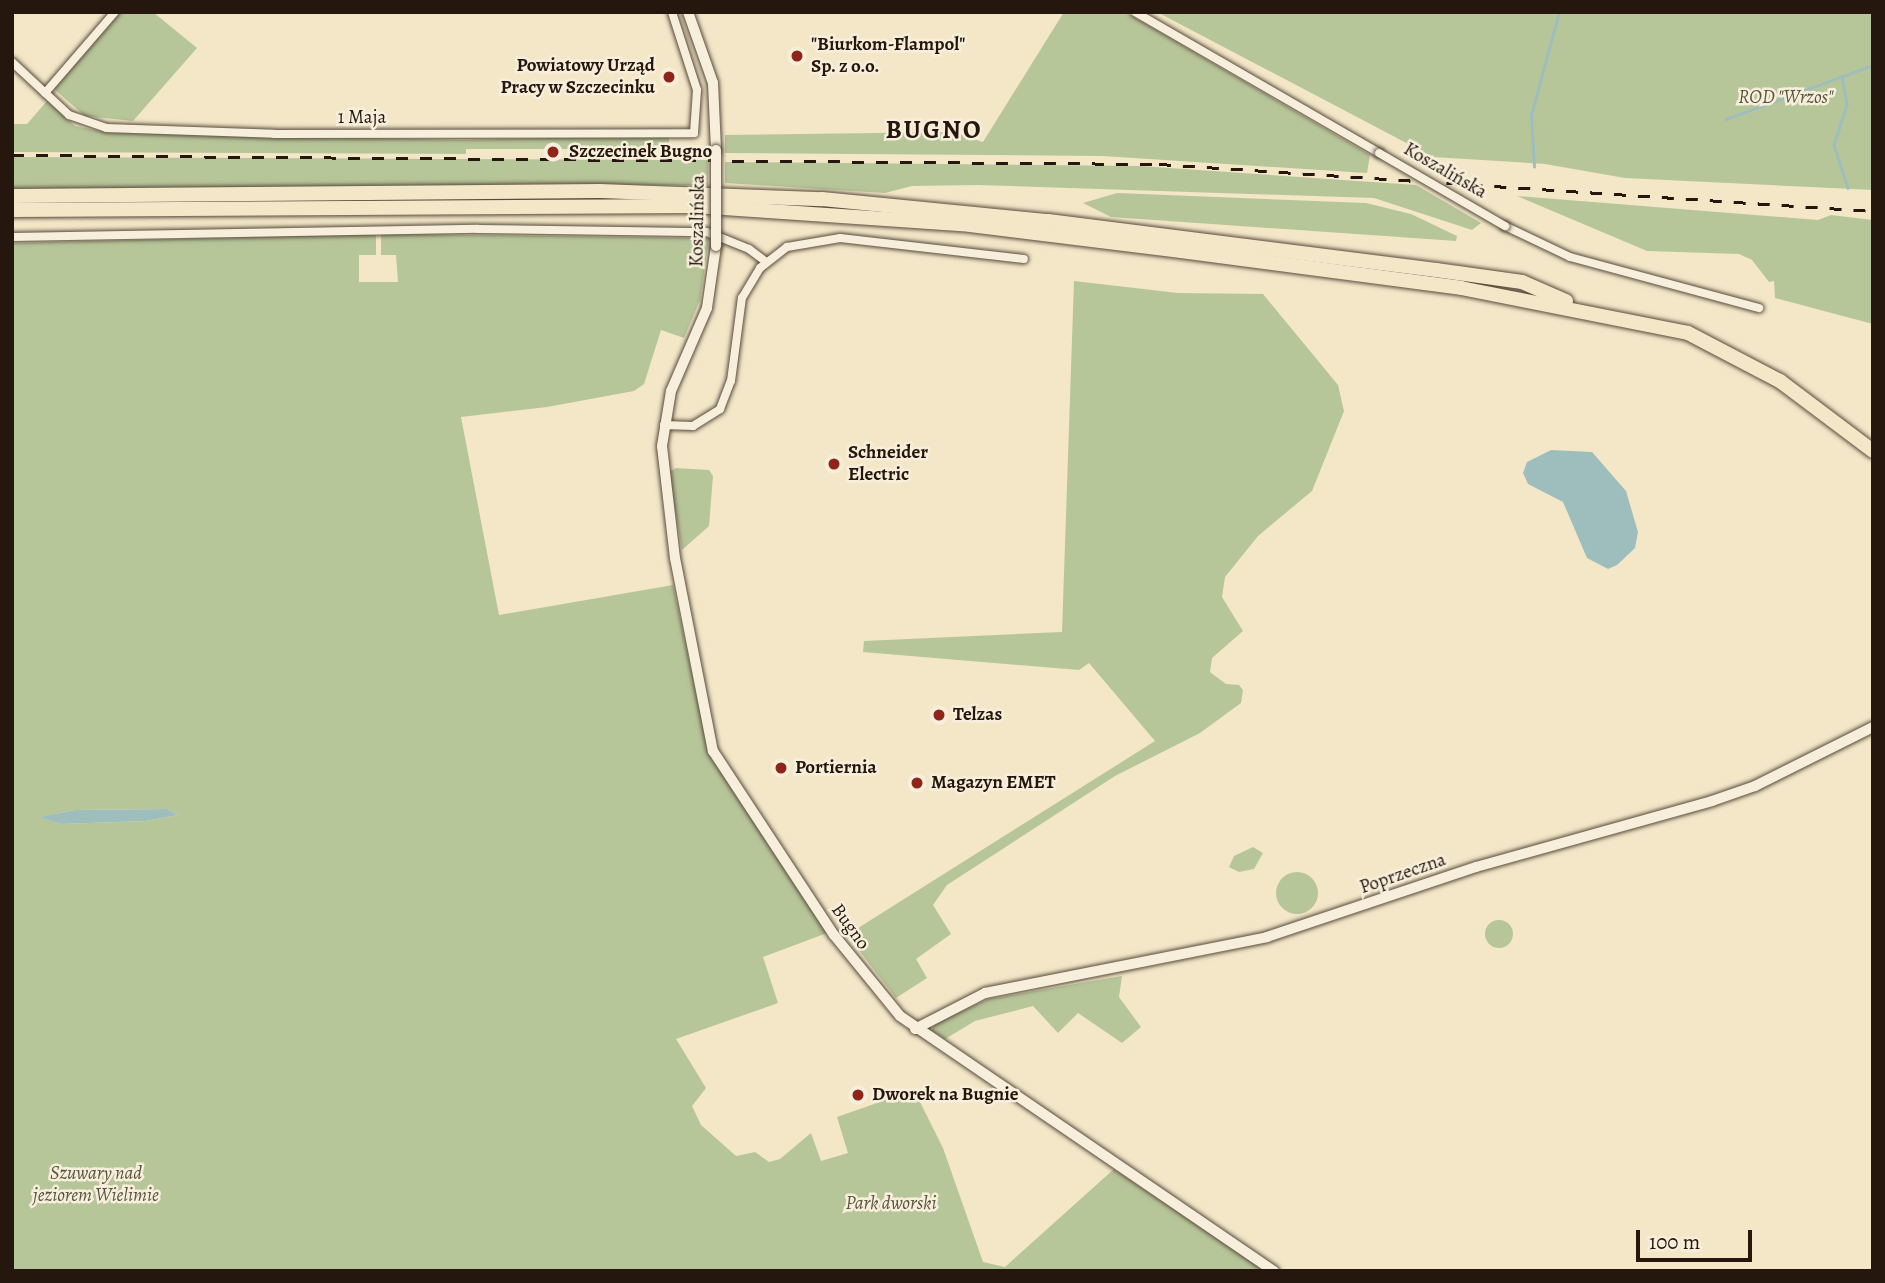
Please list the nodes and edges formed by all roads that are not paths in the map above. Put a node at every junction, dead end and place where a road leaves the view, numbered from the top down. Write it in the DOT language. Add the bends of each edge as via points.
graph roads {
  1 [pos="115,12"];
  2 [pos="672,12"];
  3 [pos="688,12"];
  4 [pos="1135,12"];
  5 [pos="12,62"];
  6 [pos="45,93"];
  7 [pos="12,196"];
  8 [pos="12,211"];
  9 [pos="12,237"];
  10 [pos="1024,259"];
  11 [pos="766,262"];
  12 [pos="1759,308"];
  13 [pos="1587,311"];
  14 [pos="664,425"];
  15 [pos="1873,451"];
  16 [pos="1873,727"];
  17 [pos="915,1029"];
  18 [pos="1274,1271"];
  1 -- 6 [label="street"];
  2 -- 6 [label="street, 1 Maja" via="698,90 697,129 690,133 274,134 106,128 77,121"];
  3 -- 14 [label="street, Koszalińska, bridge" via="713,83 716,246 707,309 677,374"];
  4 -- 12 [label="street, Koszalińska, bridge" via="1505,226 1570,257"];
  5 -- 6 [label="street, 1 Maja"];
  7 -- 13 [label="highway" via="600,191 822,199 1035,219 1522,282"];
  8 -- 13 [label="highway" via="625,205 861,215 1354,274"];
  9 -- 11 [label="street" via="478,229 707,232 749,249"];
  10 -- 11 [label="street" via="840,238 803,241"];
  11 -- 14 [label="street" via="742,298 731,382 720,409 693,426"];
  13 -- 15 [label="highway" via="1688,333 1734,354 1780,381"];
  14 -- 17 [label="street, Bugno" via="662,462 675,558 713,751 834,936 889,1006"];
  16 -- 17 [label="street, Poprzeczna" via="1766,781 1712,801 1476,867 1278,934 997,990"];
  17 -- 18 [label="street, Bugno"];
}
